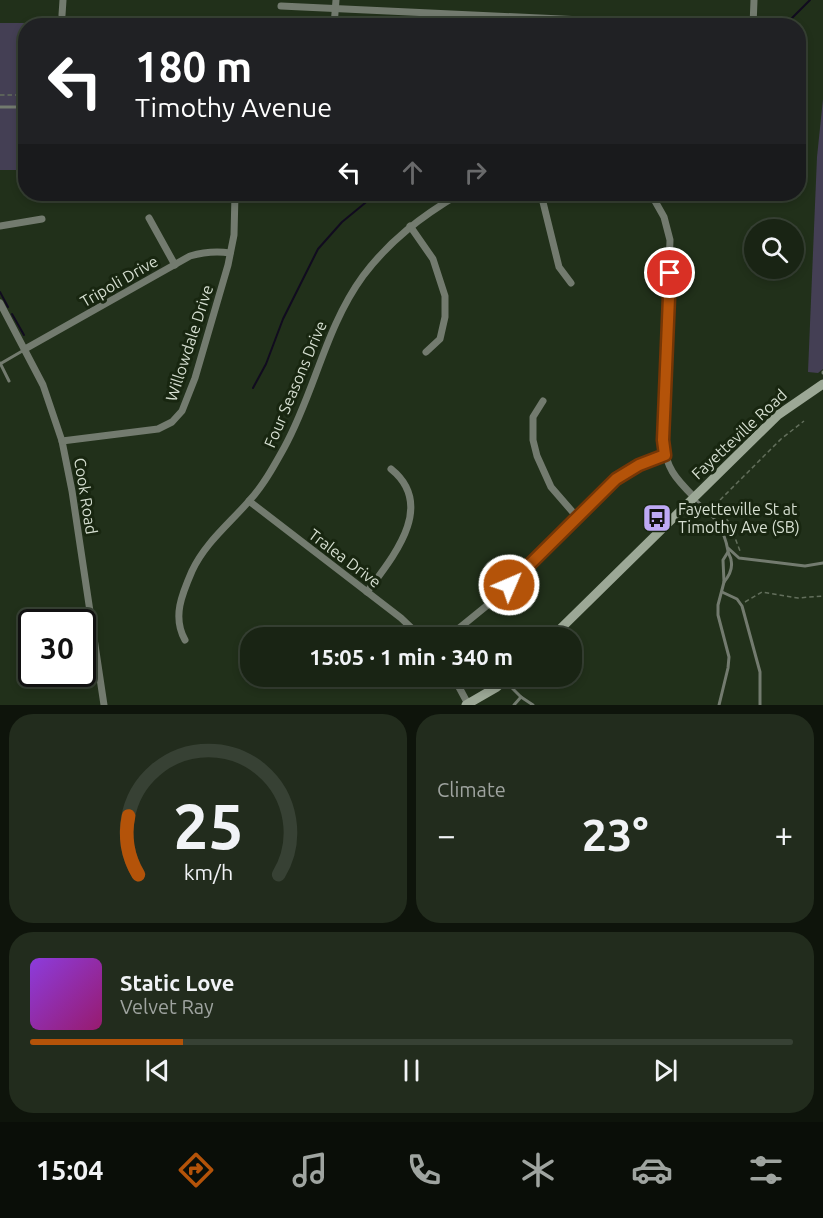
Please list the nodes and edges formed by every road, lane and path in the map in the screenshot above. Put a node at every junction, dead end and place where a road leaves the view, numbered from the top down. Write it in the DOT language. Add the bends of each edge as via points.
graph roads {
  1 [pos="63,0"];
  2 [pos="336,0"];
  3 [pos="754,0"];
  4 [pos="282,6"];
  5 [pos="335,8"];
  6 [pos="62,15"];
  7 [pos="334,18"];
  8 [pos="544,18"];
  9 [pos="753,18"];
  10 [pos="0,95"];
  11 [pos="18,95"];
  12 [pos="0,107"];
  13 [pos="18,107"];
  14 [pos="235,201"];
  15 [pos="447,201"];
  16 [pos="543,201"];
  17 [pos="655,201"];
  18 [pos="149,218"];
  19 [pos="42,219"];
  20 [pos="0,226"];
  21 [pos="410,226"];
  22 [pos="230,254"];
  23 [pos="175,265"];
  24 [pos="571,283"];
  25 [pos="0,303"];
  26 [pos="25,349"];
  27 [pos="426,352"];
  28 [pos="0,364"];
  29 [pos="9,381"];
  30 [pos="823,384"];
  31 [pos="543,401"];
  32 [pos="804,421"];
  33 [pos="62,441"];
  34 [pos="665,455"];
  35 [pos="391,469"];
  36 [pos="694,498"];
  37 [pos="249,501"];
  38 [pos="577,517"];
  39 [pos="728,550"];
  40 [pos="740,552"];
  41 [pos="823,563"];
  42 [pos="724,582"];
  43 [pos="367,592"];
  44 [pos="722,592"];
  45 [pos="823,596"];
  46 [pos="747,605"];
  47 [pos="409,627"];
  48 [pos="461,627"];
  49 [pos="562,627"];
  50 [pos="185,640"];
  51 [pos="458,687"];
  52 [pos="494,687"];
  53 [pos="513,687"];
  54 [pos="521,697"];
  55 [pos="467,704"];
  56 [pos="104,705"];
  57 [pos="514,705"];
  58 [pos="533,705"];
  59 [pos="719,705"];
  60 [pos="760,705"];
  1 -- 6 [label="street"];
  2 -- 5 [label="street"];
  3 -- 9 [label="street"];
  4 -- 5 [label="street"];
  5 -- 7 [label="street"];
  5 -- 8 [label="street"];
  10 -- 11 [label="path"];
  12 -- 13 [label="lane"];
  14 -- 22 [label="street, Willowdale Drive"];
  15 -- 21 [label="street, Four Seasons Drive"];
  16 -- 24 [label="street" via="559,267"];
  17 -- 34 [label="street" via="670,240"];
  18 -- 23 [label="street"];
  19 -- 20 [label="street"];
  21 -- 27 [label="street" via="433,259 445,296 445,323 440,339"];
  21 -- 37 [label="street, Four Seasons Drive" via="383,252 350,294 330,333 285,447"];
  22 -- 23 [label="street, Tripoli Drive" via="202,252"];
  22 -- 33 [label="street, Willowdale Drive" via="195,378 176,418 150,431"];
  23 -- 26 [label="street, Tripoli Drive"];
  25 -- 26 [label="street, Cook Road"];
  26 -- 28 [label="lane"];
  26 -- 33 [label="street, Cook Road" via="43,385"];
  28 -- 29 [label="lane"];
  30 -- 36 [label="main road, Fayetteville Road" via="778,415"];
  31 -- 38 [label="street" via="532,424 537,456 551,487"];
  32 -- 40 [label="path" via="713,503 729,522"];
  33 -- 56 [label="street, Cook Road"];
  34 -- 36 [label="street" via="673,474"];
  34 -- 38 [label="street" via="623,474"];
  35 -- 43 [label="street" via="402,478 408,491 409,522 395,555"];
  36 -- 39 [label="lane" via="722,528"];
  36 -- 49 [label="main road, Fayetteville Road"];
  37 -- 43 [label="street, Tralea Drive"];
  37 -- 50 [label="street, Four Seasons Drive" via="212,539 194,566 179,612 179,629"];
  38 -- 48 [label="street" via="485,609"];
  39 -- 41 [label="lane" via="739,558 805,566"];
  39 -- 42 [label="lane" via="723,560"];
  39 -- 42 [label="lane" via="732,561 730,575"];
  42 -- 44 [label="lane"];
  43 -- 47 [label="street, Tralea Drive"];
  44 -- 59 [label="lane" via="718,615 729,657"];
  44 -- 60 [label="lane" via="742,606 760,672"];
  45 -- 46 [label="path" via="798,598 762,592 744,600"];
  51 -- 55 [label="street"];
  52 -- 55 [label="main road"];
  53 -- 54 [label="lane"];
  54 -- 57 [label="lane"];
  54 -- 58 [label="lane"];
}
